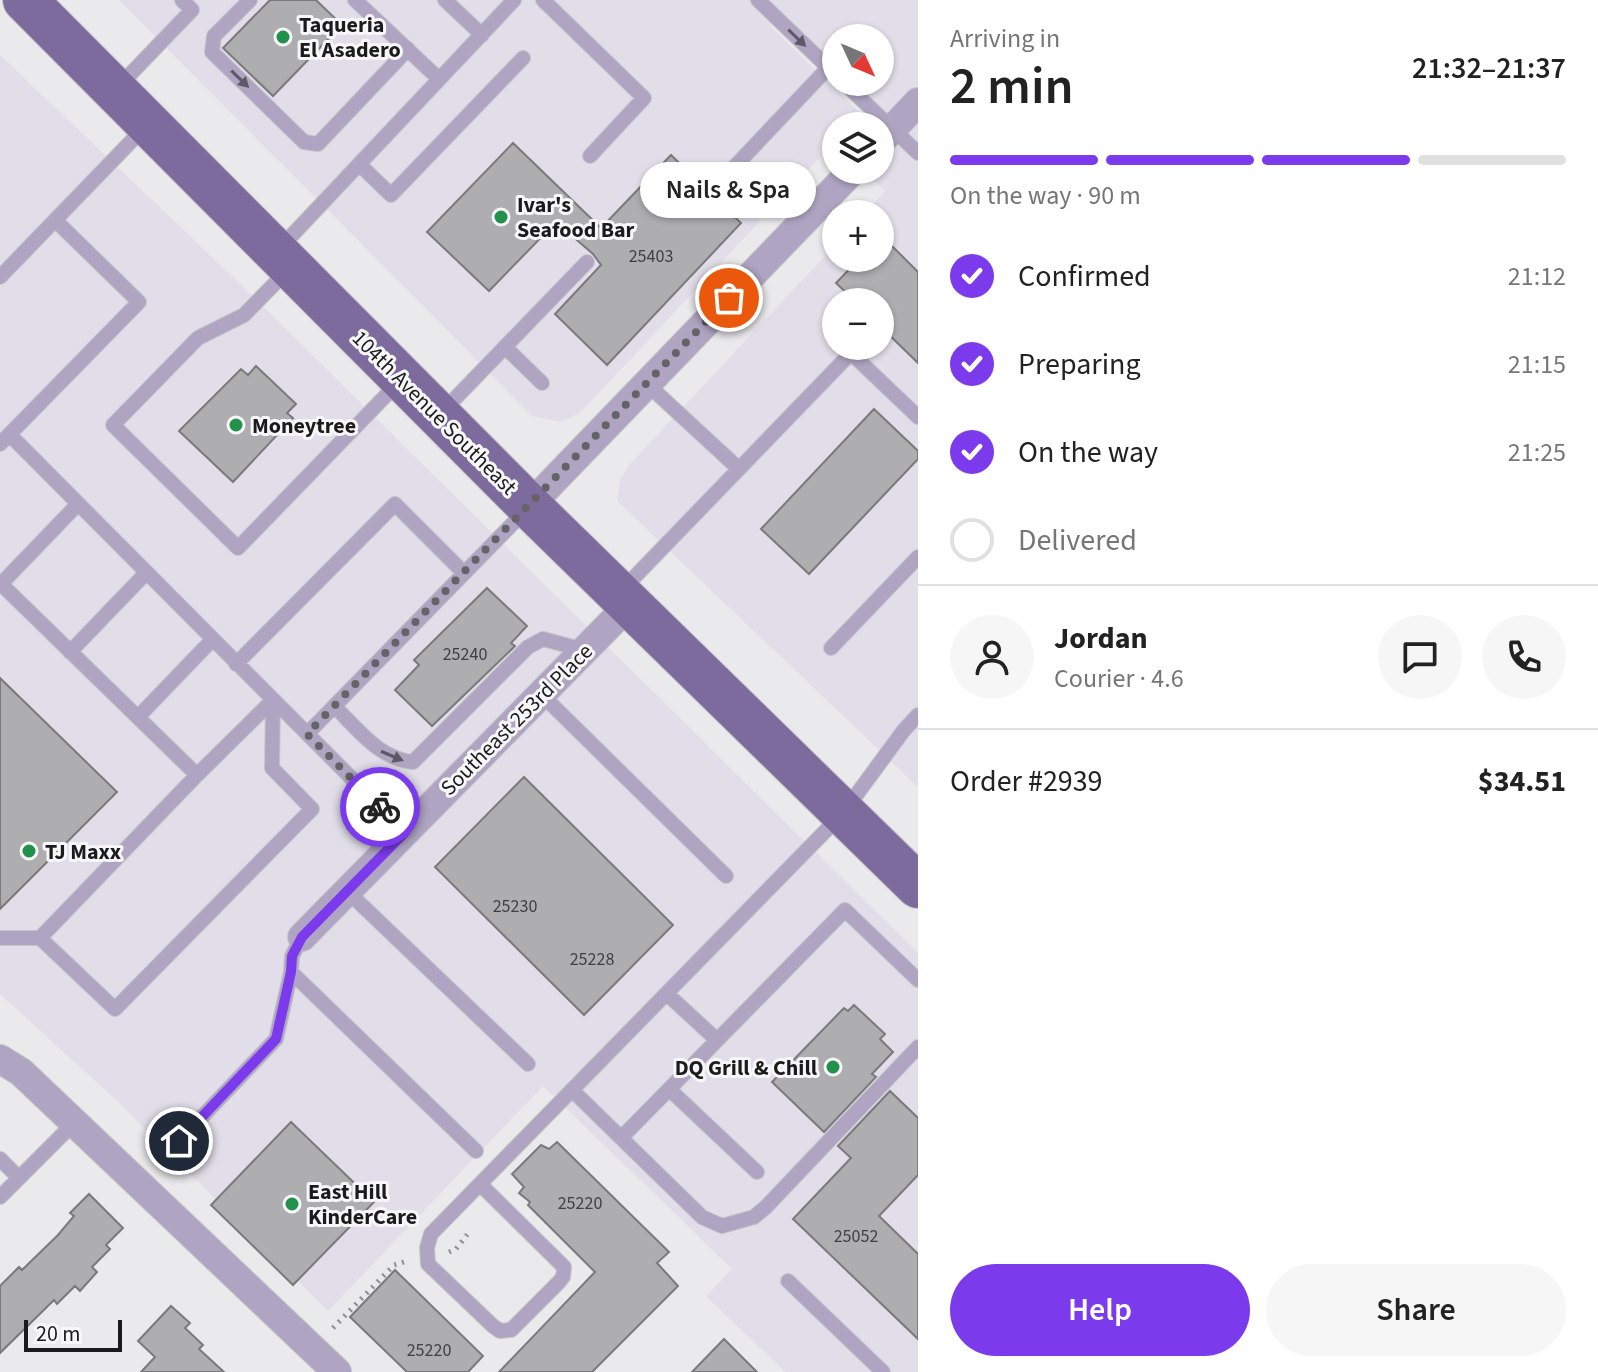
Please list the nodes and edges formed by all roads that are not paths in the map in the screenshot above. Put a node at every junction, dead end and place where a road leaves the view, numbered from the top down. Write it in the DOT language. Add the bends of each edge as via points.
graph roads {
  1 [pos="25,0"];
  2 [pos="182,0"];
  3 [pos="250,0"];
  4 [pos="355,0"];
  5 [pos="445,0"];
  6 [pos="514,0"];
  7 [pos="543,0"];
  8 [pos="758,0"];
  9 [pos="482,35"];
  10 [pos="408,49"];
  11 [pos="523,58"];
  12 [pos="822,62"];
  13 [pos="439,79"];
  14 [pos="822,82"];
  15 [pos="115,91"];
  16 [pos="854,96"];
  17 [pos="918,102"];
  18 [pos="867,112"];
  19 [pos="148,124"];
  20 [pos="894,128"];
  21 [pos="894,140"];
  22 [pos="918,153"];
  23 [pos="590,156"];
  24 [pos="359,164"];
  25 [pos="720,182"];
  26 [pos="840,184"];
  27 [pos="55,220"];
  28 [pos="284,260"];
  29 [pos="587,262"];
  30 [pos="0,277"];
  31 [pos="505,347"];
  32 [pos="402,379"];
  33 [pos="542,383"];
  34 [pos="647,384"];
  35 [pos="439,415"];
  36 [pos="918,417"];
  37 [pos="5,440"];
  38 [pos="739,469"];
  39 [pos="78,504"];
  40 [pos="529,506"];
  41 [pos="918,557"];
  42 [pos="146,573"];
  43 [pos="464,573"];
  44 [pos="0,584"];
  45 [pos="624,599"];
  46 [pos="212,640"];
  47 [pos="831,648"];
  48 [pos="584,650"];
  49 [pos="70,652"];
  50 [pos="236,664"];
  51 [pos="541,694"];
  52 [pos="273,700"];
  53 [pos="334,706"];
  54 [pos="918,715"];
  55 [pos="138,717"];
  56 [pos="307,734"];
  57 [pos="197,775"];
  58 [pos="843,813"];
  59 [pos="405,832"];
  60 [pos="726,876"];
  61 [pos="918,886"];
  62 [pos="347,891"];
  63 [pos="302,937"];
  64 [pos="0,938"];
  65 [pos="40,938"];
  66 [pos="291,972"];
  67 [pos="918,980"];
  68 [pos="667,994"];
  69 [pos="717,1040"];
  70 [pos="918,1047"];
  71 [pos="0,1059"];
  72 [pos="528,1064"];
  73 [pos="669,1089"];
  74 [pos="572,1090"];
  75 [pos="74,1123"];
  76 [pos="621,1138"];
  77 [pos="179,1141"];
  78 [pos="476,1151"];
  79 [pos="0,1159"];
  80 [pos="757,1172"];
  81 [pos="19,1178"];
  82 [pos="480,1184"];
  83 [pos="0,1197"];
  84 [pos="788,1281"];
  85 [pos="337,1372"];
  86 [pos="883,1372"];
  1 -- 15 [label="main road, 104th Avenue Southeast"];
  2 -- 15 [label="lane" via="192,10"];
  3 -- 10 [label="lane, one-way" via="214,36 212,52 304,142 318,144"];
  4 -- 10 [label="lane"];
  5 -- 9 [label="lane"];
  6 -- 9 [label="lane"];
  7 -- 23 [label="lane" via="644,98"];
  8 -- 12 [label="lane, one-way"];
  9 -- 13 [label="lane"];
  10 -- 13 [label="lane"];
  11 -- 24 [label="lane" via="391,195"];
  13 -- 24 [label="lane"];
  14 -- 25 [label="lane"];
  15 -- 19 [label="main road, 104th Avenue Southeast"];
  16 -- 18 [label="lane"];
  17 -- 20 [label="street"];
  19 -- 27 [label="lane"];
  19 -- 28 [label="main road, 104th Avenue Southeast"];
  21 -- 22 [label="lane"];
  24 -- 28 [label="lane"];
  26 -- 34 [label="street"];
  27 -- 30 [label="lane"];
  27 -- 37 [label="lane" via="139,302"];
  28 -- 32 [label="main road, 104th Avenue Southeast"];
  28 -- 32 [label="lane" via="244,315 198,338 113,425 238,548"];
  29 -- 31 [label="lane"];
  31 -- 33 [label="lane"];
  31 -- 35 [label="lane"];
  32 -- 35 [label="main road, 104th Avenue Southeast"];
  34 -- 38 [label="lane"];
  34 -- 40 [label="street"];
  35 -- 40 [label="main road, 104th Avenue Southeast"];
  36 -- 38 [label="lane" via="851,353"];
  37 -- 39 [label="lane"];
  38 -- 45 [label="lane"];
  39 -- 42 [label="lane"];
  39 -- 44 [label="lane"];
  40 -- 43 [label="lane"];
  40 -- 45 [label="main road, 104th Avenue Southeast"];
  41 -- 47 [label="lane"];
  42 -- 46 [label="lane"];
  42 -- 49 [label="lane"];
  43 -- 50 [label="lane" via="395,504"];
  43 -- 53 [label="lane"];
  44 -- 49 [label="lane"];
  45 -- 48 [label="street, Southeast 253rd Place"];
  45 -- 58 [label="main road, 104th Avenue Southeast"];
  46 -- 50 [label="lane"];
  46 -- 55 [label="lane"];
  48 -- 51 [label="street, Southeast 253rd Place"];
  53 -- 48 [label="lane, one-way" via="384,754 413,762 528,647 543,639"];
  49 -- 55 [label="lane"];
  50 -- 52 [label="lane"];
  51 -- 59 [label="street, Southeast 253rd Place"];
  51 -- 60 [label="lane"];
  52 -- 56 [label="lane"];
  52 -- 57 [label="lane"];
  52 -- 65 [label="lane" via="272,768 312,809 115,1009"];
  53 -- 56 [label="lane"];
  54 -- 58 [label="lane"];
  55 -- 57 [label="lane"];
  56 -- 59 [label="lane"];
  57 -- 65 [label="lane"];
  58 -- 61 [label="main road, 104th Avenue Southeast"];
  58 -- 68 [label="lane"];
  59 -- 62 [label="street, Southeast 253rd Place"];
  62 -- 63 [label="street, Southeast 253rd Place"];
  62 -- 72 [label="lane"];
  63 -- 66 [label="lane"];
  64 -- 65 [label="lane"];
  66 -- 77 [label="lane" via="276,1039"];
  66 -- 78 [label="lane"];
  67 -- 69 [label="lane" via="845,910"];
  68 -- 69 [label="lane"];
  68 -- 74 [label="lane"];
  69 -- 73 [label="lane"];
  70 -- 76 [label="lane" via="766,1207 731,1225 702,1217"];
  71 -- 75 [label="street"];
  73 -- 76 [label="lane"];
  73 -- 80 [label="lane"];
  74 -- 76 [label="lane"];
  74 -- 82 [label="lane"];
  75 -- 81 [label="lane"];
  75 -- 85 [label="street"];
  79 -- 81 [label="lane"];
  81 -- 83 [label="lane"];
  82 -- 82 [label="lane" via="431,1234 428,1264 500,1331 511,1330 563,1277 564,1267"];
  84 -- 86 [label="lane"];
}
